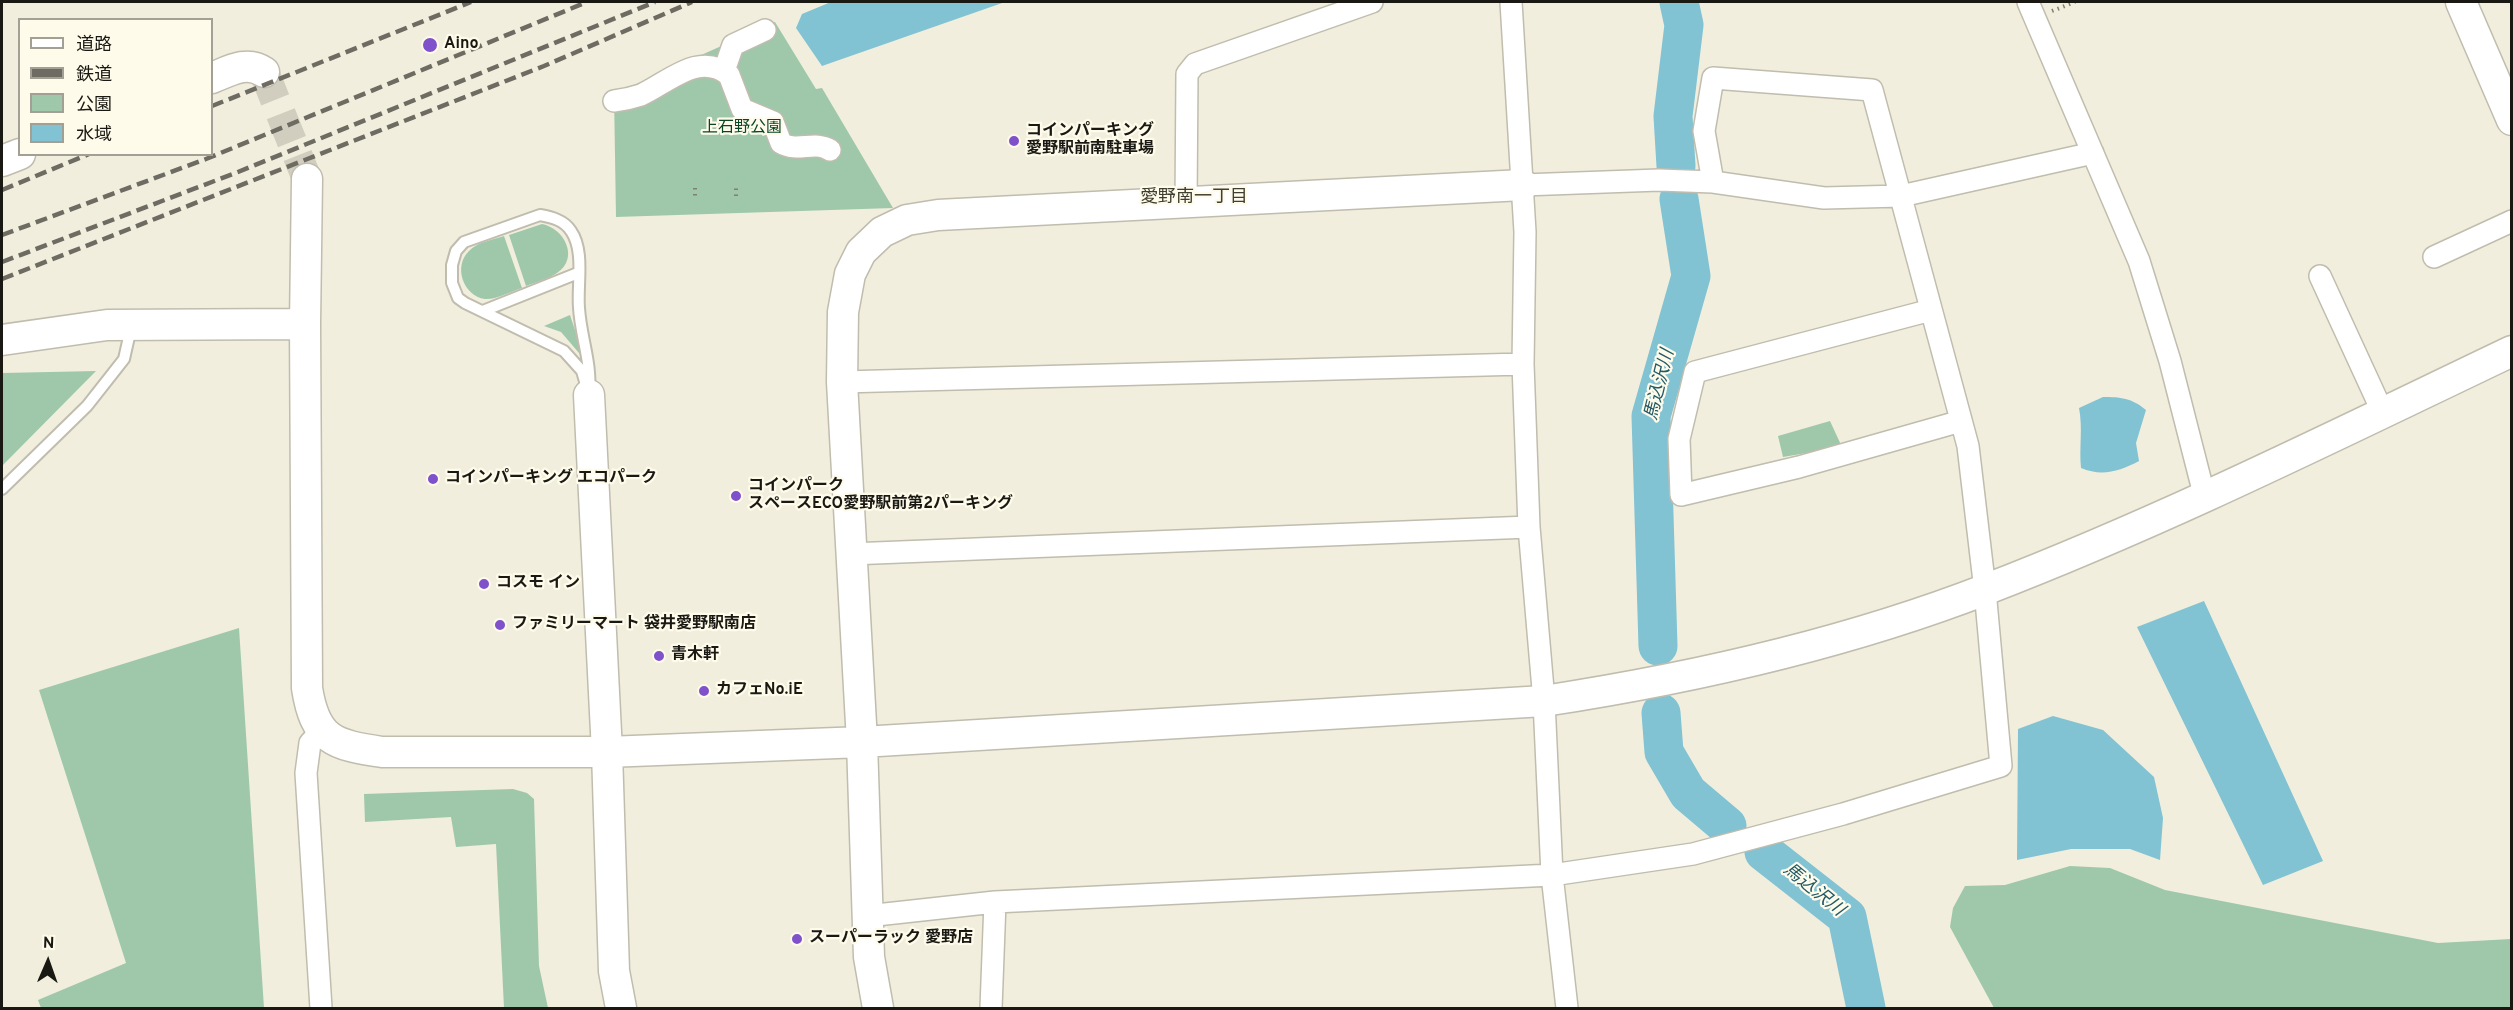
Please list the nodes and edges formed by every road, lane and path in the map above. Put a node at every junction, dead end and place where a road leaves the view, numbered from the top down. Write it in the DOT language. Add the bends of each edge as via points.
graph roads {
  1 [pos="1372,2"];
  2 [pos="1511,2"];
  3 [pos="2028,2"];
  4 [pos="2461,2"];
  5 [pos="765,30"];
  6 [pos="724,71"];
  7 [pos="264,72"];
  8 [pos="213,78"];
  9 [pos="614,101"];
  10 [pos="2511,120"];
  11 [pos="830,150"];
  12 [pos="2093,153"];
  13 [pos="18,155"];
  14 [pos="2,161"];
  15 [pos="307,179"];
  16 [pos="1713,182"];
  17 [pos="736,184"];
  18 [pos="1523,185"];
  19 [pos="695,188"];
  20 [pos="736,195"];
  21 [pos="1901,196"];
  22 [pos="695,199"];
  23 [pos="1186,204"];
  24 [pos="2511,221"];
  25 [pos="2434,257"];
  26 [pos="578,273"];
  27 [pos="2320,276"];
  28 [pos="1931,310"];
  29 [pos="483,311"];
  30 [pos="132,324"];
  31 [pos="305,324"];
  32 [pos="2,340"];
  33 [pos="2511,351"];
  34 [pos="1523,364"];
  35 [pos="842,382"];
  36 [pos="589,394"];
  37 [pos="2383,413"];
  38 [pos="1961,421"];
  39 [pos="2,489"];
  40 [pos="2205,498"];
  41 [pos="1529,526"];
  42 [pos="850,554"];
  43 [pos="1985,590"];
  44 [pos="1544,701"];
  45 [pos="322,730"];
  46 [pos="862,742"];
  47 [pos="607,752"];
  48 [pos="1552,875"];
  49 [pos="995,902"];
  50 [pos="867,916"];
  51 [pos="321,1008"];
  52 [pos="621,1008"];
  53 [pos="878,1008"];
  54 [pos="991,1008"];
  55 [pos="1567,1008"];
  1 -- 23 [label="street" via="1196,64 1187,74"];
  2 -- 18 [label="street"];
  3 -- 12 [label="street"];
  4 -- 10 [label="street"];
  5 -- 6 [label="street" via="733,45"];
  6 -- 9 [label="street" via="697,66 642,94"];
  6 -- 11 [label="street" via="734,81 742,109 772,122 781,142 796,149 817,146"];
  7 -- 8 [label="street" via="255,65"];
  12 -- 21 [label="street"];
  12 -- 40 [label="street" via="2139,261 2170,361"];
  13 -- 14 [label="street"];
  15 -- 31 [label="street"];
  16 -- 18 [label="street"];
  16 -- 21 [label="street" via="1824,198"];
  16 -- 21 [label="street" via="1704,131 1713,78 1872,90"];
  17 -- 20 [label="path"];
  18 -- 23 [label="street"];
  18 -- 34 [label="street"];
  19 -- 22 [label="path"];
  21 -- 28 [label="street"];
  23 -- 35 [label="street" via="938,215 907,220 882,232 861,252 844,295"];
  24 -- 25 [label="street"];
  26 -- 29 [label="lane"];
  26 -- 29 [label="lane" via="577,243 570,229 556,218 540,215 464,242 453,258 452,283 458,298"];
  26 -- 36 [label="lane" via="579,310 590,360"];
  27 -- 37 [label="street"];
  28 -- 38 [label="street"];
  28 -- 38 [label="street" via="1695,372 1679,439 1681,495 1799,468"];
  29 -- 36 [label="lane" via="564,351 582,371"];
  30 -- 31 [label="street"];
  30 -- 32 [label="street"];
  30 -- 39 [label="lane" via="124,359 87,406"];
  31 -- 45 [label="street" via="307,688 311,715"];
  33 -- 37 [label="street"];
  34 -- 35 [label="street"];
  34 -- 41 [label="street"];
  35 -- 42 [label="street"];
  36 -- 47 [label="street"];
  37 -- 40 [label="street"];
  38 -- 43 [label="street" via="1968,446"];
  40 -- 43 [label="street"];
  41 -- 42 [label="street"];
  41 -- 44 [label="street"];
  42 -- 46 [label="street"];
  43 -- 44 [label="street" via="1810,646 1674,678"];
  43 -- 48 [label="street" via="2001,766 1693,854"];
  44 -- 46 [label="street"];
  44 -- 48 [label="street"];
  45 -- 47 [label="street" via="347,747 382,752"];
  45 -- 51 [label="street" via="310,743 306,773"];
  46 -- 47 [label="street"];
  46 -- 50 [label="street"];
  47 -- 52 [label="street" via="614,971"];
  48 -- 49 [label="street"];
  48 -- 55 [label="street"];
  49 -- 50 [label="street"];
  49 -- 54 [label="street"];
  50 -- 53 [label="street"];
}
